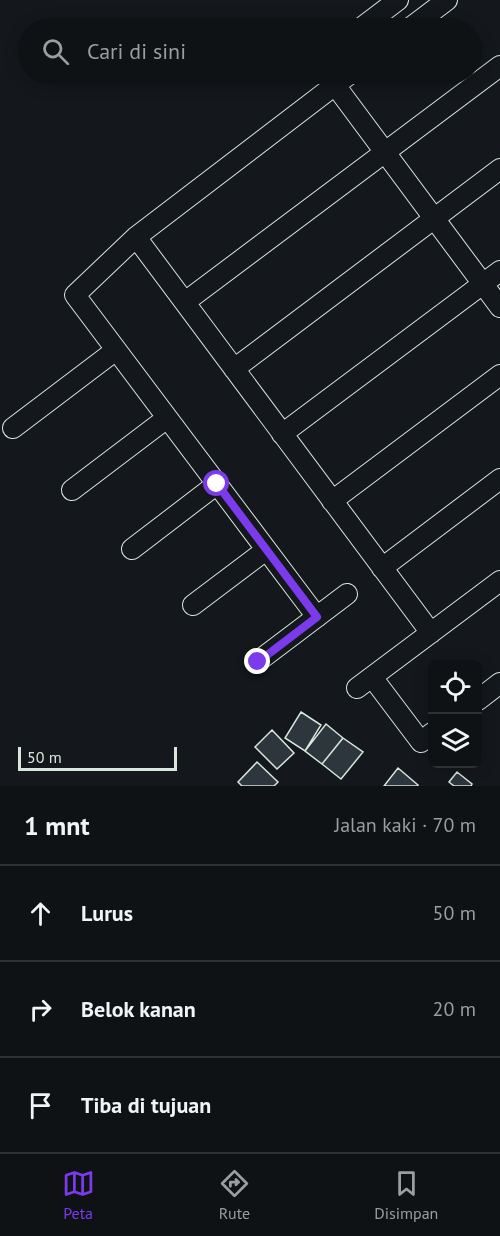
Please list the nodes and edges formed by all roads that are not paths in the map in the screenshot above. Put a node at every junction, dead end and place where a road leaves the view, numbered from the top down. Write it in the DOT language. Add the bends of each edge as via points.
graph roads {
  1 [pos="398,0"];
  2 [pos="447,0"];
  3 [pos="374,18"];
  4 [pos="423,18"];
  5 [pos="500,66"];
  6 [pos="482,80"];
  7 [pos="328,84"];
  8 [pos="341,84"];
  9 [pos="476,84"];
  10 [pos="385,153"];
  11 [pos="500,169"];
  12 [pos="434,219"];
  13 [pos="136,237"];
  14 [pos="500,271"];
  15 [pos="483,284"];
  16 [pos="185,302"];
  17 [pos="500,307"];
  18 [pos="116,350"];
  19 [pos="234,369"];
  20 [pos="500,375"];
  21 [pos="167,418"];
  22 [pos="13,428"];
  23 [pos="282,434"];
  24 [pos="500,480"];
  25 [pos="217,484"];
  26 [pos="72,490"];
  27 [pos="332,501"];
  28 [pos="132,549"];
  29 [pos="266,550"];
  30 [pos="382,568"];
  31 [pos="500,581"];
  32 [pos="347,594"];
  33 [pos="193,605"];
  34 [pos="317,617"];
  35 [pos="431,633"];
  36 [pos="258,662"];
  37 [pos="500,683"];
  38 [pos="482,696"];
  39 [pos="428,736"];
  1 -- 3 [label="street"];
  2 -- 4 [label="street"];
  5 -- 6 [label="street"];
  7 -- 13 [label="street"];
  8 -- 10 [label="street"];
  9 -- 10 [label="street"];
  10 -- 12 [label="street"];
  10 -- 16 [label="street"];
  11 -- 12 [label="street"];
  12 -- 15 [label="street"];
  12 -- 19 [label="street"];
  13 -- 16 [label="street"];
  13 -- 18 [label="street" via="75,295"];
  14 -- 15 [label="street"];
  15 -- 17 [label="street"];
  15 -- 23 [label="street"];
  16 -- 19 [label="street"];
  18 -- 21 [label="street"];
  18 -- 22 [label="street"];
  19 -- 23 [label="street"];
  20 -- 27 [label="street"];
  21 -- 25 [label="street"];
  21 -- 26 [label="street"];
  23 -- 27 [label="street"];
  24 -- 30 [label="street"];
  25 -- 28 [label="street"];
  25 -- 29 [label="street"];
  27 -- 30 [label="street"];
  29 -- 33 [label="street"];
  29 -- 34 [label="street"];
  30 -- 35 [label="street"];
  31 -- 35 [label="street"];
  32 -- 34 [label="street"];
  34 -- 36 [label="street"];
  35 -- 39 [label="street" via="364,682 421,742"];
  37 -- 38 [label="street"];
}
